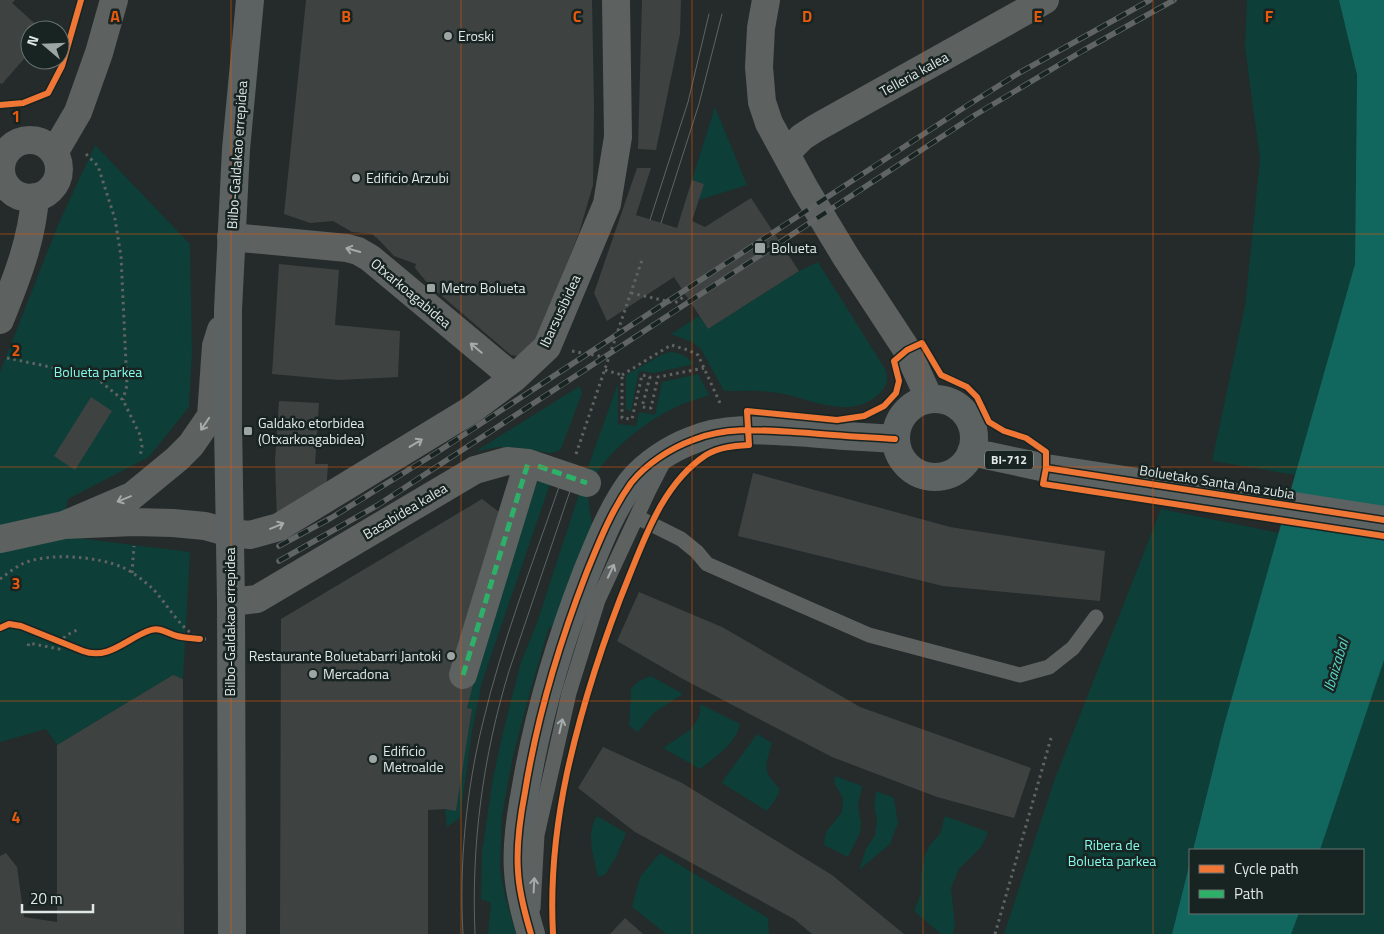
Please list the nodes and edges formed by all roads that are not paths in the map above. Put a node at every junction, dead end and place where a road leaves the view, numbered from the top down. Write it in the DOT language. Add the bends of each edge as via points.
graph roads {
  1 [pos="114,0"];
  2 [pos="250,0"];
  3 [pos="616,0"];
  4 [pos="766,0"];
  5 [pos="1045,0"];
  6 [pos="4,147"];
  7 [pos="54,153"];
  8 [pos="786,153"];
  9 [pos="35,198"];
  10 [pos="231,237"];
  11 [pos="228,310"];
  12 [pos="0,320"];
  13 [pos="514,378"];
  14 [pos="929,398"];
  15 [pos="895,440"];
  16 [pos="670,451"];
  17 [pos="971,452"];
  18 [pos="176,459"];
  19 [pos="533,464"];
  20 [pos="578,479"];
  21 [pos="637,517"];
  22 [pos="1384,520"];
  23 [pos="173,523"];
  24 [pos="64,524"];
  25 [pos="217,529"];
  26 [pos="0,539"];
  27 [pos="231,602"];
  28 [pos="1096,618"];
  29 [pos="463,675"];
  30 [pos="232,934"];
  31 [pos="531,934"];
  1 -- 7 [label="street" via="78,112"];
  2 -- 10 [label="main road, Bilbo-Galdakao errepidea"];
  3 -- 13 [label="street, Ibarsusibidea" via="618,137 607,204 547,347"];
  4 -- 8 [label="street" via="759,67 762,102 769,124"];
  5 -- 8 [label="street, Telleria kalea" via="816,128"];
  6 -- 7 [label="street" via="32,140 48,146"];
  6 -- 9 [label="street" via="1,166 4,184 17,195"];
  7 -- 9 [label="street" via="58,176 49,190"];
  8 -- 14 [label="street" via="846,257 907,350"];
  9 -- 12 [label="street" via="27,246"];
  10 -- 11 [label="main road, Bilbo-Galdakao errepidea"];
  13 -- 10 [label="street, Otxarkoagabidea, one-way" via="370,258 358,252 347,248"];
  11 -- 18 [label="street, Bilbo-Galdakao errepidea, one-way" via="216,346 211,416 191,445"];
  11 -- 25 [label="main road, Bilbo-Galdakao errepidea" via="229,484"];
  25 -- 13 [label="street, Ibarsusibidea, one-way" via="250,535 278,527 471,410"];
  14 -- 15 [label="main road" via="905,412 896,428"];
  14 -- 17 [label="main road" via="943,399 966,413 974,438"];
  15 -- 16 [label="main road" via="749,429 718,432"];
  15 -- 17 [label="main road" via="903,462 922,475 934,477 952,473 966,462"];
  16 -- 21 [label="lane"];
  16 -- 31 [label="main road" via="632,481 610,517 572,611 553,670 532,747 518,830 518,872"];
  17 -- 22 [label="main road, Boluetako Santa Ana zubia / BI-712" via="1046,468"];
  18 -- 23 [label="street" via="159,488 162,508"];
  18 -- 24 [label="street, Bilbo-Galdakao errepidea, one-way" via="132,496"];
  19 -- 20 [label="street, Basabidea kalea"];
  19 -- 27 [label="street, Basabidea kalea" via="507,461 475,470 257,599"];
  19 -- 29 [label="street"];
  21 -- 28 [label="lane" via="681,538 707,564 869,635 1020,675 1049,667 1073,648"];
  31 -- 21 [label="lane, one-way" via="537,835 569,693 598,600"];
  23 -- 24 [label="street, Ibarsusibidea"];
  23 -- 25 [label="street, Ibarsusibidea"];
  24 -- 26 [label="street, Bilbo-Galdakao errepidea"];
  25 -- 27 [label="main road, Bilbo-Galdakao errepidea" via="230,568"];
  27 -- 30 [label="main road, Bilbo-Galdakao errepidea"];
}
